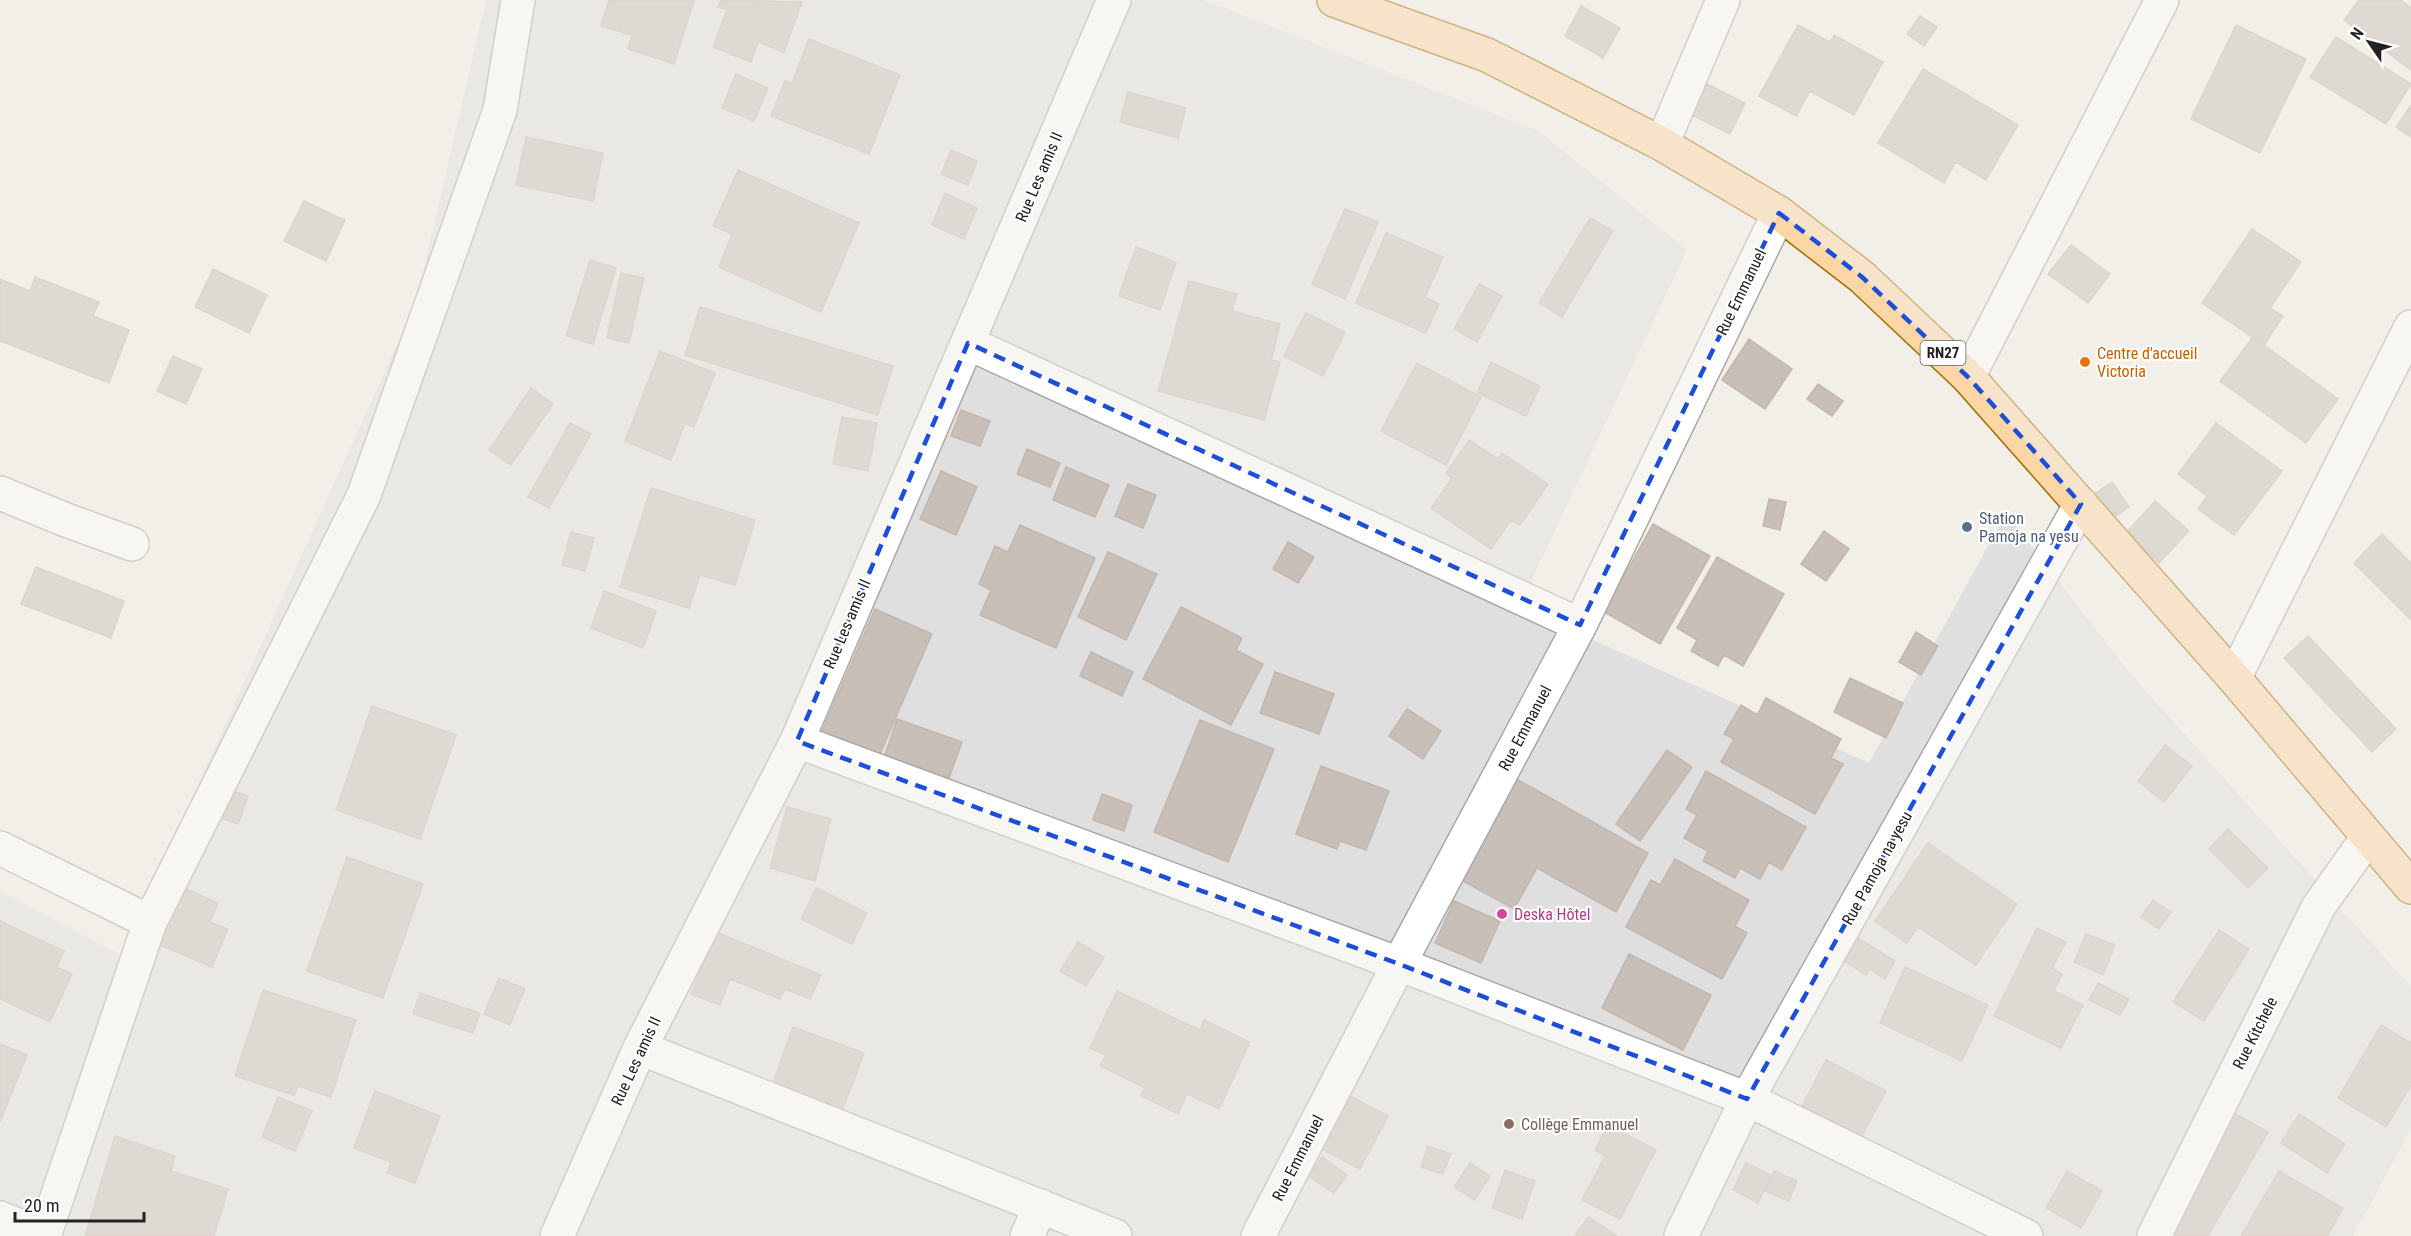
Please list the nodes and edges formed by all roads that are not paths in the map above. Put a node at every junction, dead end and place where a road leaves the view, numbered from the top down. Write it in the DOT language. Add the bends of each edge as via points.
graph roads {
  1 [pos="518,0"];
  2 [pos="1114,0"];
  3 [pos="1334,0"];
  4 [pos="1723,0"];
  5 [pos="2162,0"];
  6 [pos="1662,144"];
  7 [pos="1779,213"];
  8 [pos="2411,327"];
  9 [pos="968,343"];
  10 [pos="1968,377"];
  11 [pos="0,493"];
  12 [pos="2081,504"];
  13 [pos="132,544"];
  14 [pos="1580,625"];
  15 [pos="2234,678"];
  16 [pos="797,741"];
  17 [pos="2368,837"];
  18 [pos="0,848"];
  19 [pos="2411,887"];
  20 [pos="150,922"];
  21 [pos="1399,964"];
  22 [pos="640,1048"];
  23 [pos="1747,1100"];
  24 [pos="1041,1206"];
  25 [pos="0,1218"];
  26 [pos="44,1236"];
  27 [pos="557,1236"];
  28 [pos="1027,1236"];
  29 [pos="1115,1236"];
  30 [pos="1258,1236"];
  31 [pos="1681,1236"];
  32 [pos="2026,1236"];
  33 [pos="2154,1236"];
  1 -- 20 [label="street" via="500,110 364,495"];
  2 -- 9 [label="street, Rue Les amis II"];
  3 -- 6 [label="main road, RN27" via="1487,55"];
  4 -- 6 [label="street"];
  5 -- 10 [label="street"];
  6 -- 7 [label="main road, RN27"];
  7 -- 10 [label="main road, RN27" via="1862,277"];
  7 -- 14 [label="street, Rue Emmanuel"];
  8 -- 15 [label="street"];
  9 -- 14 [label="street"];
  9 -- 16 [label="street, Rue Les amis II"];
  10 -- 12 [label="main road, RN27"];
  11 -- 13 [label="street"];
  12 -- 15 [label="main road, RN27"];
  12 -- 23 [label="street, Rue Pamoja na yesu"];
  14 -- 21 [label="street, Rue Emmanuel"];
  15 -- 17 [label="main road, RN27"];
  16 -- 21 [label="street"];
  16 -- 22 [label="street, Rue Les amis II"];
  17 -- 19 [label="main road, RN27"];
  17 -- 33 [label="street, Rue Kitchele" via="2319,906"];
  18 -- 20 [label="street"];
  20 -- 26 [label="street"];
  21 -- 23 [label="street"];
  21 -- 30 [label="street, Rue Emmanuel"];
  22 -- 24 [label="street"];
  22 -- 27 [label="street, Rue Les amis II"];
  23 -- 31 [label="street, Rue Pamoja na yesu"];
  23 -- 32 [label="street"];
  24 -- 28 [label="street"];
  24 -- 29 [label="street"];
  25 -- 26 [label="street"];
}
